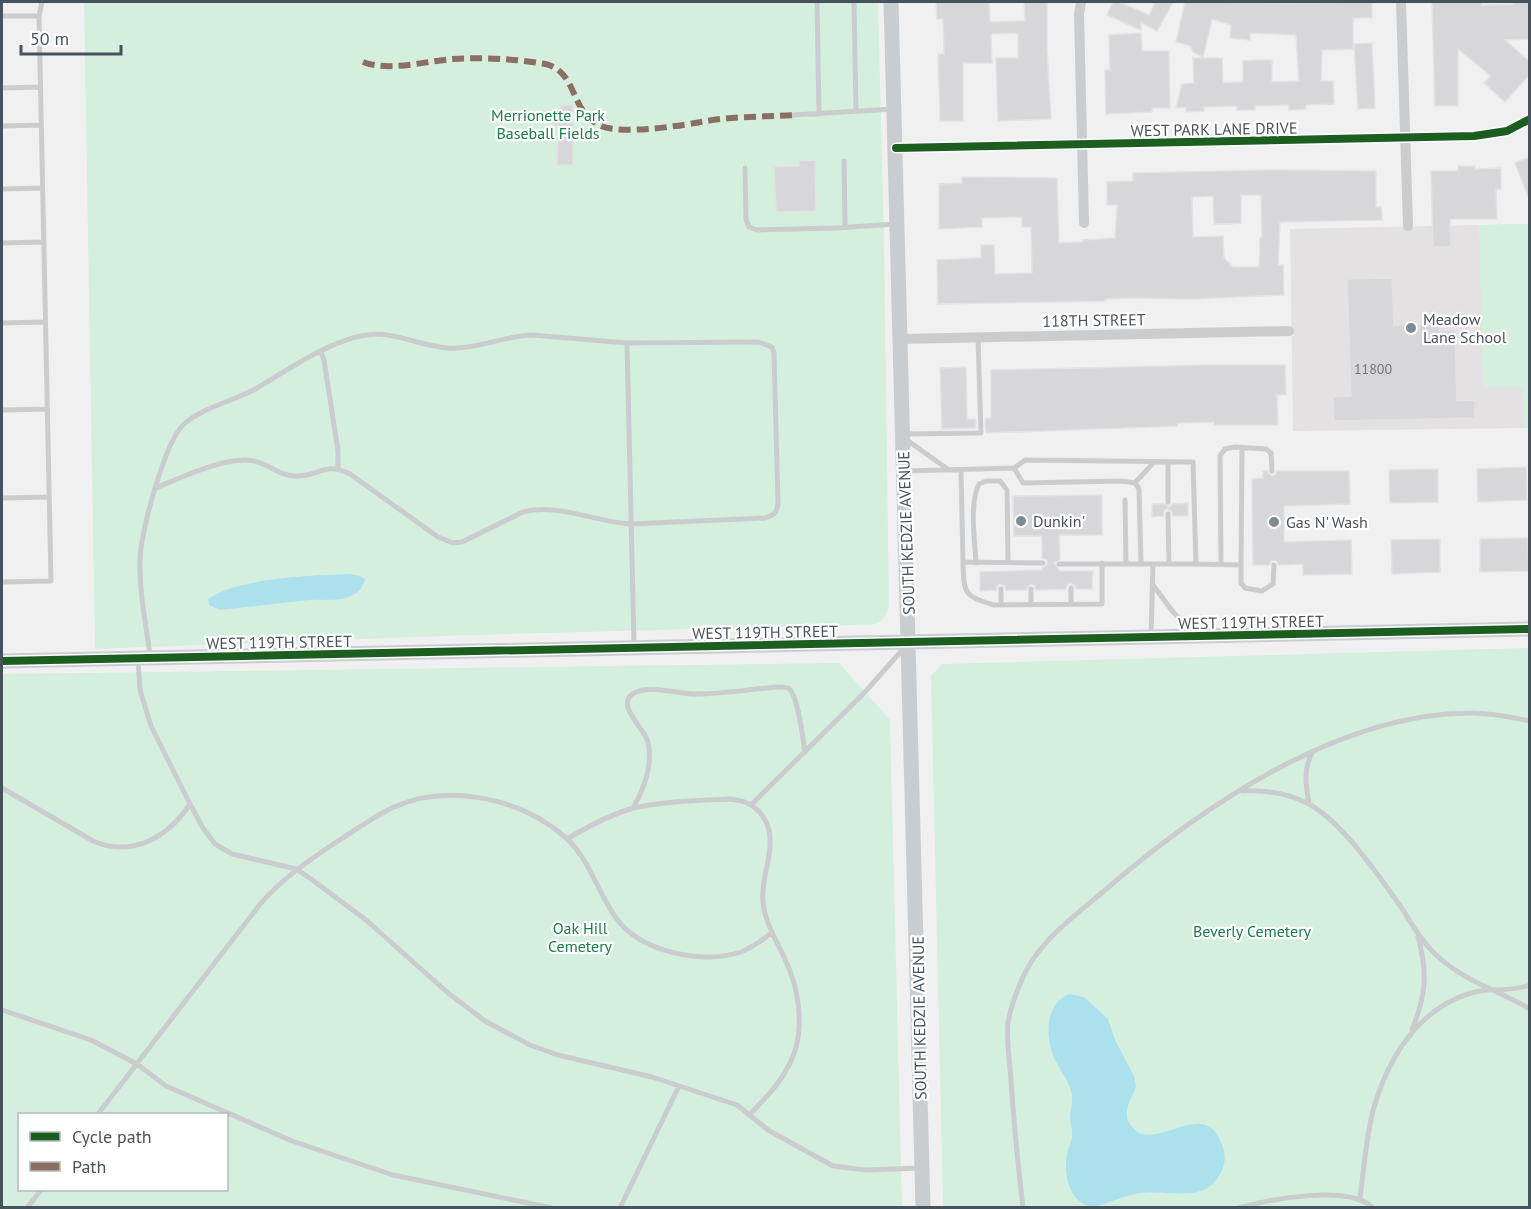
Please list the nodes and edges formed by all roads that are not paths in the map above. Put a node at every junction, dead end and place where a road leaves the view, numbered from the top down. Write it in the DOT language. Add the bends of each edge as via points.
graph roads {
  1 [pos="42,2"];
  2 [pos="817,2"];
  3 [pos="854,2"];
  4 [pos="891,2"];
  5 [pos="1081,2"];
  6 [pos="1401,2"];
  7 [pos="2,16"];
  8 [pos="39,16"];
  9 [pos="40,87"];
  10 [pos="2,88"];
  11 [pos="894,109"];
  12 [pos="856,111"];
  13 [pos="819,114"];
  14 [pos="794,115"];
  15 [pos="1530,119"];
  16 [pos="41,125"];
  17 [pos="2,126"];
  18 [pos="1406,139"];
  19 [pos="1081,144"];
  20 [pos="896,148"];
  21 [pos="844,161"];
  22 [pos="745,168"];
  23 [pos="42,188"];
  24 [pos="2,189"];
  25 [pos="1084,223"];
  26 [pos="898,224"];
  27 [pos="1408,226"];
  28 [pos="845,227"];
  29 [pos="44,242"];
  30 [pos="2,243"];
  31 [pos="45,322"];
  32 [pos="2,323"];
  33 [pos="1289,331"];
  34 [pos="978,338"];
  35 [pos="901,339"];
  36 [pos="627,343"];
  37 [pos="321,352"];
  38 [pos="47,409"];
  39 [pos="2,410"];
  40 [pos="904,436"];
  41 [pos="1242,447"];
  42 [pos="1154,462"];
  43 [pos="1168,462"];
  44 [pos="338,468"];
  45 [pos="1014,468"];
  46 [pos="949,470"];
  47 [pos="961,470"];
  48 [pos="905,471"];
  49 [pos="1272,471"];
  50 [pos="1135,483"];
  51 [pos="156,488"];
  52 [pos="49,497"];
  53 [pos="2,498"];
  54 [pos="1125,500"];
  55 [pos="1168,501"];
  56 [pos="1168,514"];
  57 [pos="631,524"];
  58 [pos="963,562"];
  59 [pos="976,563"];
  60 [pos="1001,563"];
  61 [pos="1008,563"];
  62 [pos="1031,563"];
  63 [pos="1043,563"];
  64 [pos="1102,563"];
  65 [pos="1059,564"];
  66 [pos="1126,564"];
  67 [pos="1141,564"];
  68 [pos="1153,564"];
  69 [pos="1169,564"];
  70 [pos="1196,564"];
  71 [pos="1221,564"];
  72 [pos="1241,565"];
  73 [pos="1274,565"];
  74 [pos="1001,570"];
  75 [pos="1031,571"];
  76 [pos="2,582"];
  77 [pos="1152,583"];
  78 [pos="1071,588"];
  79 [pos="1001,589"];
  80 [pos="1030,589"];
  81 [pos="1071,604"];
  82 [pos="1001,605"];
  83 [pos="1030,605"];
  84 [pos="1530,629"];
  85 [pos="1200,637"];
  86 [pos="1151,638"];
  87 [pos="910,642"];
  88 [pos="634,648"];
  89 [pos="144,658"];
  90 [pos="2,661"];
  91 [pos="1530,721"];
  92 [pos="805,752"];
  93 [pos="1313,752"];
  94 [pos="2,788"];
  95 [pos="1241,791"];
  96 [pos="190,804"];
  97 [pos="752,804"];
  98 [pos="1309,804"];
  99 [pos="633,808"];
  100 [pos="567,839"];
  101 [pos="296,870"];
  102 [pos="771,933"];
  103 [pos="1418,935"];
  104 [pos="1530,985"];
  105 [pos="1492,990"];
  106 [pos="1530,1009"];
  107 [pos="2,1010"];
  108 [pos="1411,1031"];
  109 [pos="137,1064"];
  110 [pos="679,1086"];
  111 [pos="99,1113"];
  112 [pos="228,1113"];
  113 [pos="228,1113"];
  114 [pos="750,1114"];
  115 [pos="922,1168"];
  116 [pos="40,1191"];
  117 [pos="1360,1198"];
  118 [pos="27,1208"];
  119 [pos="552,1208"];
  120 [pos="620,1208"];
  121 [pos="923,1208"];
  122 [pos="1023,1208"];
  123 [pos="1239,1208"];
  124 [pos="1373,1208"];
  1 -- 8 [label="lane"];
  2 -- 13 [label="lane"];
  3 -- 12 [label="lane"];
  4 -- 11 [label="street, SOUTH KEDZIE AVENUE"];
  5 -- 19 [label="street"];
  6 -- 18 [label="street"];
  7 -- 8 [label="lane"];
  8 -- 9 [label="lane"];
  9 -- 10 [label="lane"];
  9 -- 16 [label="lane"];
  11 -- 12 [label="lane"];
  11 -- 20 [label="street, SOUTH KEDZIE AVENUE"];
  12 -- 13 [label="lane"];
  13 -- 14 [label="lane"];
  15 -- 18 [label="street, WEST PARK LANE DRIVE" via="1493,135"];
  16 -- 17 [label="lane"];
  16 -- 23 [label="lane"];
  18 -- 19 [label="street, WEST PARK LANE DRIVE"];
  18 -- 27 [label="street"];
  19 -- 20 [label="street, WEST PARK LANE DRIVE"];
  19 -- 25 [label="street"];
  20 -- 26 [label="street, SOUTH KEDZIE AVENUE"];
  21 -- 28 [label="lane"];
  22 -- 28 [label="lane" via="749,227"];
  23 -- 24 [label="lane"];
  23 -- 29 [label="lane"];
  26 -- 28 [label="lane"];
  26 -- 35 [label="street, SOUTH KEDZIE AVENUE"];
  29 -- 30 [label="lane"];
  29 -- 31 [label="lane"];
  31 -- 32 [label="lane"];
  31 -- 38 [label="lane"];
  33 -- 34 [label="street, 118TH STREET"];
  34 -- 35 [label="street, 118TH STREET"];
  34 -- 40 [label="lane" via="981,433"];
  35 -- 40 [label="street, SOUTH KEDZIE AVENUE"];
  36 -- 37 [label="lane" via="532,335 449,348 383,333 344,341"];
  36 -- 57 [label="lane"];
  36 -- 57 [label="lane" via="758,342 772,347 778,504 773,516 765,518"];
  37 -- 44 [label="lane"];
  37 -- 51 [label="lane" via="182,425 175,434"];
  38 -- 39 [label="lane"];
  38 -- 52 [label="lane"];
  40 -- 46 [label="lane"];
  40 -- 48 [label="street, SOUTH KEDZIE AVENUE"];
  41 -- 49 [label="lane" via="1266,449 1271,453"];
  41 -- 71 [label="lane" via="1224,449 1220,456"];
  41 -- 72 [label="lane"];
  42 -- 43 [label="lane"];
  42 -- 45 [label="lane" via="1025,460"];
  42 -- 50 [label="lane"];
  43 -- 55 [label="lane"];
  43 -- 70 [label="lane" via="1194,462"];
  44 -- 51 [label="lane" via="295,477 243,459"];
  44 -- 57 [label="lane" via="438,537 453,543 532,510"];
  45 -- 47 [label="lane"];
  45 -- 50 [label="lane" via="1023,483"];
  46 -- 47 [label="lane"];
  46 -- 48 [label="lane"];
  47 -- 58 [label="lane"];
  48 -- 87 [label="street, SOUTH KEDZIE AVENUE"];
  50 -- 67 [label="lane" via="1139,489"];
  51 -- 89 [label="lane" via="140,560"];
  52 -- 53 [label="lane"];
  52 -- 76 [label="lane" via="51,581"];
  54 -- 66 [label="lane"];
  56 -- 69 [label="lane"];
  57 -- 88 [label="lane"];
  58 -- 59 [label="lane"];
  58 -- 82 [label="lane" via="964,588 969,595"];
  59 -- 60 [label="lane"];
  59 -- 61 [label="lane" via="976,490 979,484 993,481 1000,481 1007,490"];
  60 -- 61 [label="lane"];
  60 -- 74 [label="lane"];
  61 -- 62 [label="lane"];
  62 -- 63 [label="lane"];
  62 -- 75 [label="lane"];
  64 -- 65 [label="lane" via="1071,567"];
  64 -- 66 [label="lane"];
  64 -- 81 [label="lane" via="1102,604"];
  66 -- 67 [label="lane"];
  67 -- 68 [label="lane"];
  68 -- 69 [label="lane"];
  68 -- 77 [label="lane"];
  69 -- 70 [label="lane"];
  70 -- 71 [label="lane"];
  71 -- 72 [label="lane"];
  72 -- 73 [label="lane" via="1241,583 1245,588 1262,591 1273,584"];
  77 -- 85 [label="lane" via="1173,612"];
  77 -- 86 [label="lane"];
  78 -- 81 [label="lane"];
  79 -- 82 [label="lane"];
  80 -- 83 [label="lane"];
  81 -- 83 [label="lane"];
  82 -- 83 [label="lane"];
  84 -- 85 [label="street, WEST 119TH STREET"];
  85 -- 86 [label="street, WEST 119TH STREET"];
  86 -- 87 [label="street, WEST 119TH STREET"];
  87 -- 88 [label="street, WEST 119TH STREET"];
  87 -- 92 [label="lane"];
  87 -- 115 [label="street, SOUTH KEDZIE AVENUE"];
  88 -- 89 [label="street, WEST 119TH STREET"];
  89 -- 90 [label="street, WEST 119TH STREET"];
  89 -- 96 [label="lane" via="140,690 144,708"];
  91 -- 93 [label="lane" via="1472,713 1426,717 1376,728"];
  92 -- 97 [label="lane"];
  92 -- 99 [label="lane" via="797,705 788,687 693,694 636,692 627,703 628,712 644,732 649,760 641,794"];
  93 -- 95 [label="lane"];
  93 -- 98 [label="lane" via="1306,773"];
  94 -- 96 [label="lane" via="93,842 119,849 130,848 168,830"];
  95 -- 98 [label="lane" via="1278,792"];
  95 -- 122 [label="lane" via="1179,829 1062,927 1029,963 1008,1023"];
  96 -- 101 [label="lane" via="215,844 232,854"];
  97 -- 99 [label="lane" via="728,798"];
  97 -- 102 [label="lane" via="768,827 769,861 762,894"];
  98 -- 103 [label="lane" via="1358,850"];
  99 -- 100 [label="lane"];
  100 -- 101 [label="lane" via="525,812 495,800 439,797 414,800 376,816"];
  100 -- 102 [label="lane" via="617,920 646,942 683,955 722,956 758,944"];
  101 -- 109 [label="lane" via="261,903"];
  101 -- 110 [label="lane" via="366,920 485,1022 558,1055"];
  102 -- 114 [label="lane" via="789,966 799,1027 786,1071"];
  103 -- 105 [label="lane" via="1449,966"];
  103 -- 108 [label="lane" via="1425,976 1422,1002"];
  104 -- 105 [label="lane" via="1516,990"];
  105 -- 106 [label="lane"];
  105 -- 108 [label="lane" via="1472,992 1452,1001"];
  107 -- 109 [label="lane" via="91,1040"];
  108 -- 117 [label="lane" via="1384,1079 1374,1108"];
  109 -- 111 [label="lane"];
  109 -- 113 [label="lane" via="166,1086"];
  110 -- 114 [label="lane" via="717,1097"];
  110 -- 120 [label="lane"];
  112 -- 119 [label="lane" via="292,1141 393,1175"];
  114 -- 115 [label="lane" via="768,1130 833,1166 866,1170"];
  115 -- 121 [label="street, SOUTH KEDZIE AVENUE"];
  116 -- 118 [label="lane"];
  117 -- 123 [label="lane" via="1286,1198"];
  117 -- 124 [label="lane"];
}
